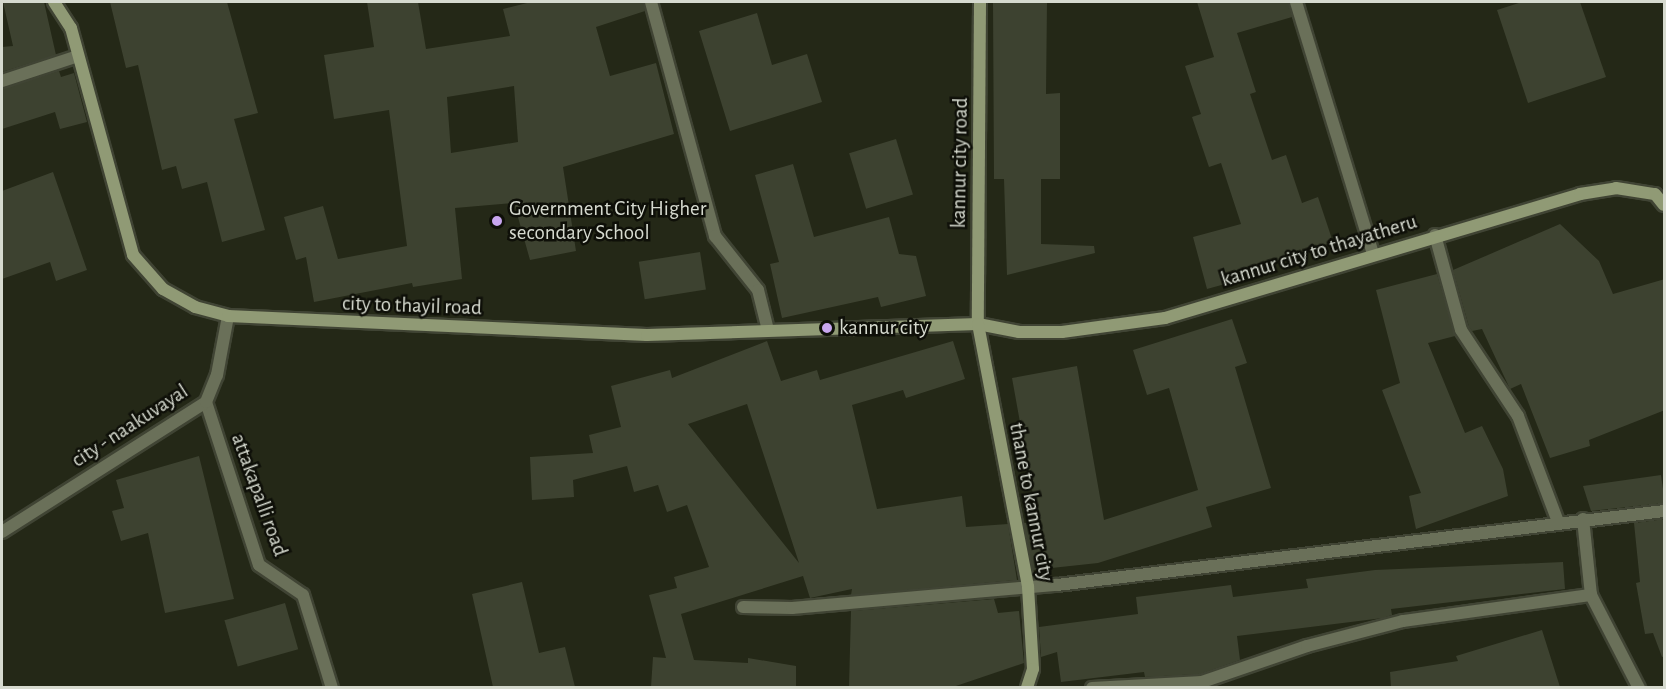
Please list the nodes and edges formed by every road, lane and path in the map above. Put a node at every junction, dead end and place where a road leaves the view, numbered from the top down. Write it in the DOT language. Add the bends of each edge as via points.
graph roads {
  1 [pos="54,2"];
  2 [pos="651,2"];
  3 [pos="980,2"];
  4 [pos="1296,2"];
  5 [pos="78,56"];
  6 [pos="2,81"];
  7 [pos="1665,205"];
  8 [pos="1435,235"];
  9 [pos="1373,254"];
  10 [pos="228,316"];
  11 [pos="978,324"];
  12 [pos="768,330"];
  13 [pos="206,402"];
  14 [pos="1665,511"];
  15 [pos="1583,519"];
  16 [pos="1558,522"];
  17 [pos="2,532"];
  18 [pos="1028,587"];
  19 [pos="1591,595"];
  20 [pos="743,608"];
  21 [pos="332,687"];
  22 [pos="1027,687"];
  23 [pos="1092,687"];
  24 [pos="1639,687"];
  1 -- 5 [label="main road, city to thayil road" via="71,28"];
  2 -- 12 [label="street" via="715,236 758,290"];
  3 -- 11 [label="main road, kannur city road"];
  4 -- 9 [label="street"];
  5 -- 6 [label="street"];
  5 -- 10 [label="main road, city to thayil road" via="133,255 163,289 195,307"];
  7 -- 8 [label="main road, kannur city to thayatheru" via="1655,194 1616,188"];
  8 -- 9 [label="main road, kannur city to thayatheru"];
  8 -- 16 [label="street" via="1461,330 1518,416"];
  9 -- 11 [label="main road, kannur city to thayatheru" via="1165,318 1062,332 1019,332"];
  10 -- 12 [label="main road, city to thayil road" via="646,335"];
  10 -- 13 [label="street, city - naakuvayal" via="217,375"];
  11 -- 12 [label="main road, city to thayil road"];
  11 -- 18 [label="main road, thane to kannur city"];
  13 -- 17 [label="street, city - naakuvayal"];
  13 -- 21 [label="street, attakapalli road" via="259,565 303,595"];
  14 -- 15 [label="street"];
  15 -- 16 [label="street"];
  15 -- 19 [label="street"];
  16 -- 18 [label="street"];
  18 -- 20 [label="street"];
  18 -- 22 [label="main road, thane to kannur city" via="1033,669"];
  19 -- 23 [label="street" via="1403,621 1326,640 1202,682"];
  19 -- 24 [label="street"];
}
